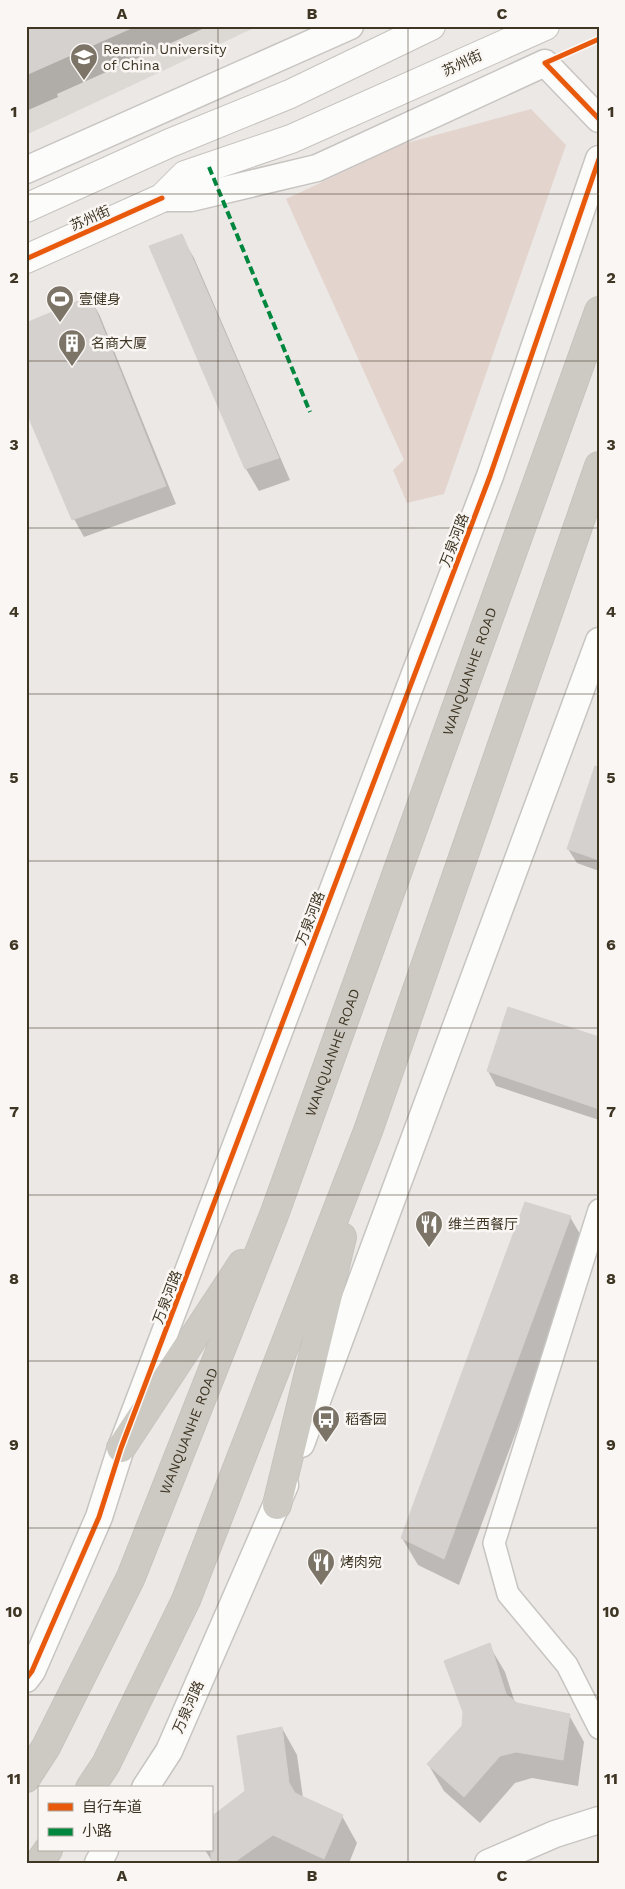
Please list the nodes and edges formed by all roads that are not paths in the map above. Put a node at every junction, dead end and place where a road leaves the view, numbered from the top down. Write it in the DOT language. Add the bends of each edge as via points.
graph roads {
  1 [pos="350,26"];
  2 [pos="431,26"];
  3 [pos="530,29"];
  4 [pos="599,119"];
  5 [pos="599,159"];
  6 [pos="26,170"];
  7 [pos="162,198"];
  8 [pos="26,208"];
  9 [pos="26,259"];
  10 [pos="599,311"];
  11 [pos="599,466"];
  12 [pos="599,641"];
  13 [pos="368,1131"];
  14 [pos="274,1215"];
  15 [pos="596,1224"];
  16 [pos="121,1448"];
  17 [pos="277,1505"];
  18 [pos="26,1679"];
  19 [pos="599,1728"];
  20 [pos="26,1778"];
  21 [pos="91,1786"];
  22 [pos="146,1786"];
  23 [pos="599,1820"];
  24 [pos="47,1852"];
  25 [pos="39,1863"];
  26 [pos="488,1863"];
  1 -- 6 [label="street"];
  2 -- 8 [label="main road" via="290,94 170,143"];
  3 -- 7 [label="main road, 苏州街" via="291,139 185,175"];
  4 -- 7 [label="street, 苏州街" via="545,63 317,168 192,198"];
  5 -- 16 [label="street, 万泉河路" via="490,476"];
  7 -- 9 [label="main road, 苏州街"];
  10 -- 14 [label="highway, WANQUANHE ROAD"];
  11 -- 13 [label="highway"];
  12 -- 17 [label="street, 万泉河路"];
  13 -- 17 [label="highway"];
  13 -- 21 [label="highway" via="186,1600 106,1764"];
  14 -- 16 [label="highway"];
  14 -- 20 [label="highway, WANQUANHE ROAD" via="131,1577 46,1747"];
  15 -- 19 [label="street" via="494,1543 508,1594 567,1665"];
  16 -- 18 [label="street, 万泉河路" via="99,1517"];
  17 -- 22 [label="street, 万泉河路" via="169,1751"];
  23 -- 26 [label="street" via="555,1834"];
  24 -- 25 [label="highway"];
}
